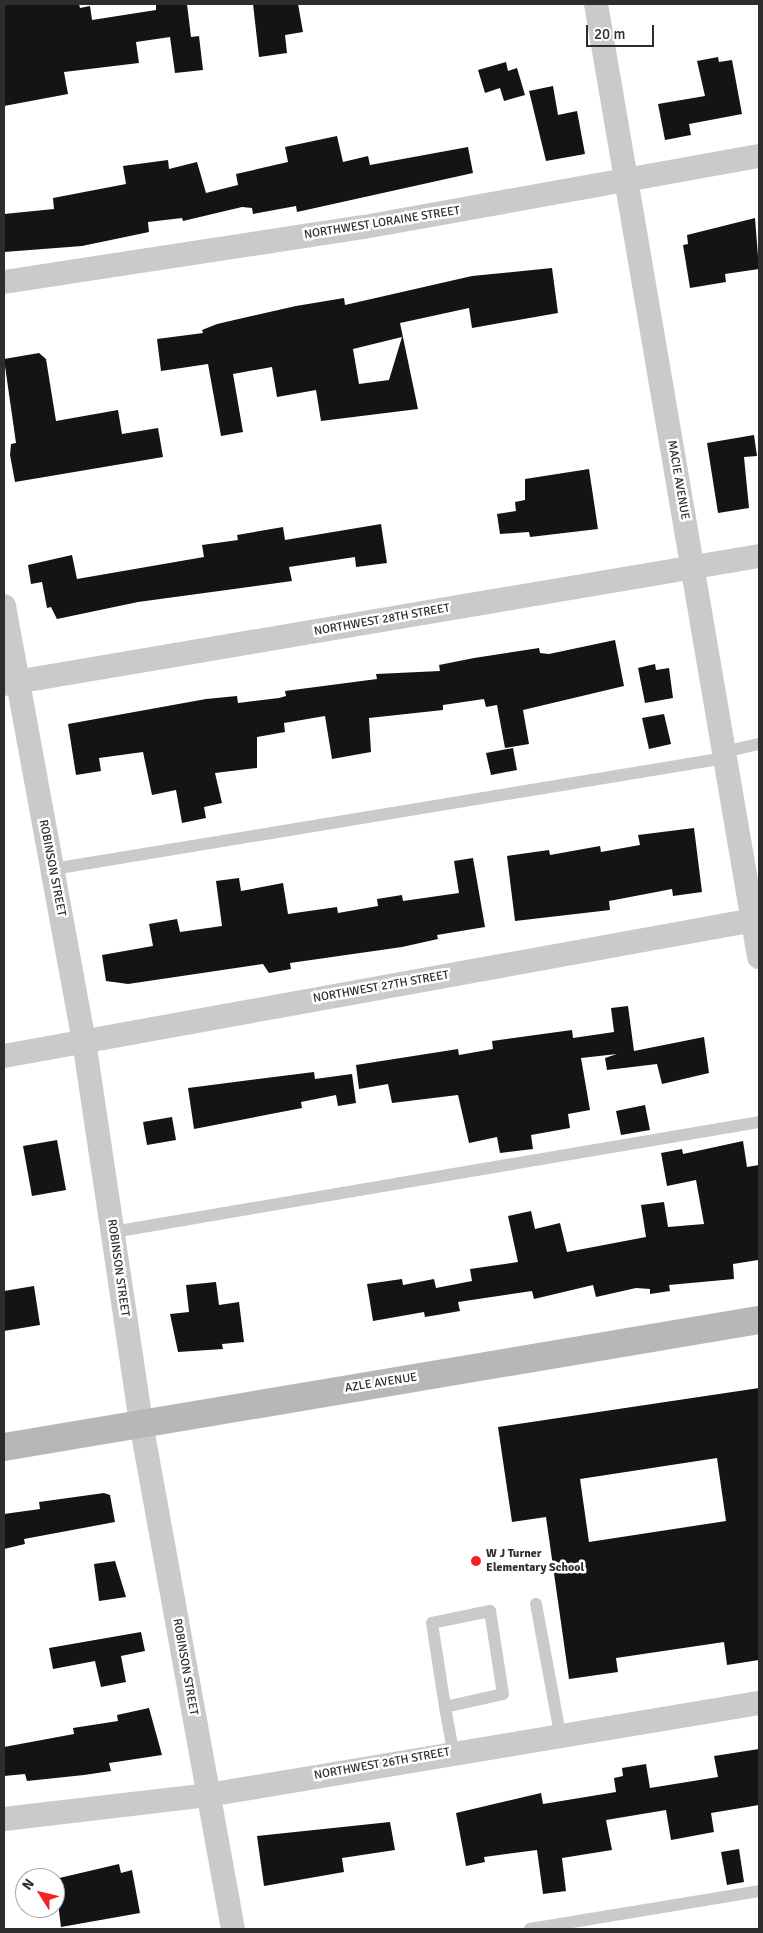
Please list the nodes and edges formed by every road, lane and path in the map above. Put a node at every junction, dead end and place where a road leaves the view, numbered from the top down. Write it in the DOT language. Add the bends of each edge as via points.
graph roads {
  1 [pos="596,4"];
  2 [pos="759,156"];
  3 [pos="626,180"];
  4 [pos="4,282"];
  5 [pos="759,556"];
  6 [pos="692,567"];
  7 [pos="4,606"];
  8 [pos="10,683"];
  9 [pos="759,744"];
  10 [pos="725,755"];
  11 [pos="52,870"];
  12 [pos="756,920"];
  13 [pos="759,957"];
  14 [pos="84,1041"];
  15 [pos="4,1056"];
  16 [pos="759,1122"];
  17 [pos="113,1232"];
  18 [pos="759,1320"];
  19 [pos="141,1423"];
  20 [pos="4,1447"];
  21 [pos="536,1604"];
  22 [pos="759,1703"];
  23 [pos="445,1706"];
  24 [pos="560,1734"];
  25 [pos="453,1751"];
  26 [pos="208,1795"];
  27 [pos="4,1819"];
  28 [pos="759,1891"];
  29 [pos="233,1929"];
  30 [pos="530,1929"];
  1 -- 3 [label="street, MACIE AVENUE"];
  2 -- 3 [label="street, NORTHWEST LORAINE STREET"];
  3 -- 4 [label="street, NORTHWEST LORAINE STREET" via="364,227"];
  3 -- 6 [label="street, MACIE AVENUE"];
  5 -- 6 [label="street, NORTHWEST 28TH STREET"];
  6 -- 8 [label="street, NORTHWEST 28TH STREET"];
  6 -- 10 [label="street, MACIE AVENUE"];
  7 -- 8 [label="street, ROBINSON STREET"];
  8 -- 11 [label="street, ROBINSON STREET"];
  9 -- 10 [label="lane"];
  10 -- 11 [label="lane"];
  10 -- 12 [label="street, MACIE AVENUE"];
  11 -- 14 [label="street, ROBINSON STREET"];
  12 -- 13 [label="street, MACIE AVENUE"];
  12 -- 14 [label="street, NORTHWEST 27TH STREET"];
  14 -- 15 [label="street, NORTHWEST 27TH STREET"];
  14 -- 17 [label="street, ROBINSON STREET"];
  16 -- 17 [label="lane"];
  17 -- 19 [label="street, ROBINSON STREET"];
  18 -- 19 [label="main road, AZLE AVENUE"];
  19 -- 20 [label="main road, AZLE AVENUE"];
  19 -- 26 [label="street, ROBINSON STREET"];
  21 -- 24 [label="lane"];
  22 -- 24 [label="street, NORTHWEST 26TH STREET"];
  23 -- 23 [label="lane" via="432,1623 490,1611 503,1694"];
  23 -- 25 [label="lane"];
  24 -- 25 [label="street, NORTHWEST 26TH STREET"];
  25 -- 26 [label="street, NORTHWEST 26TH STREET"];
  26 -- 27 [label="street, NORTHWEST 26TH STREET"];
  26 -- 29 [label="street, ROBINSON STREET"];
  28 -- 30 [label="lane"];
}
